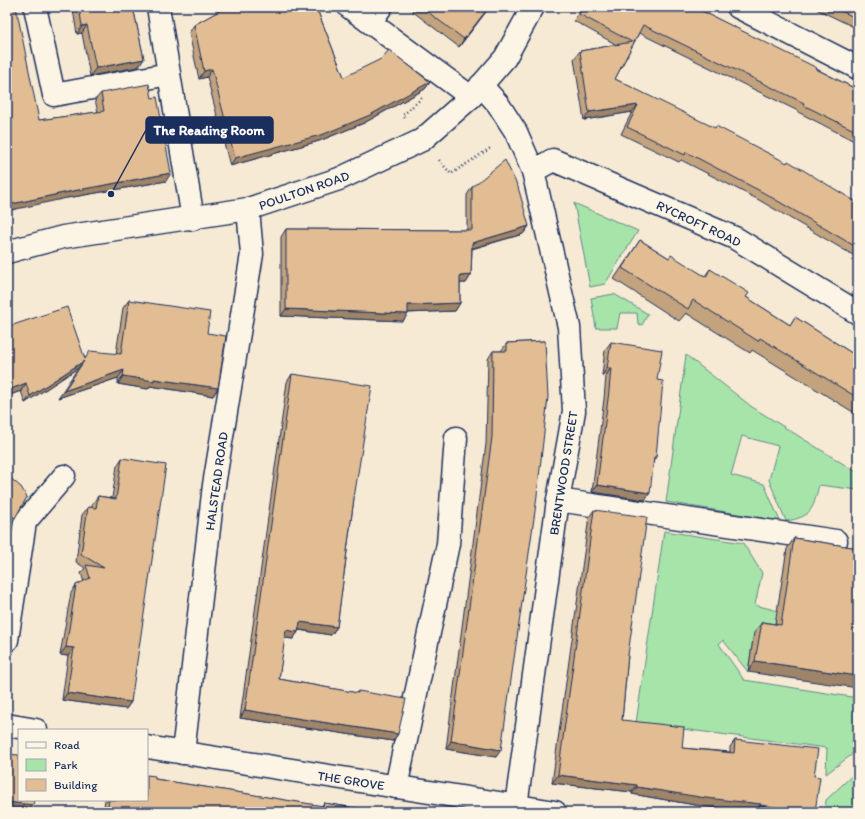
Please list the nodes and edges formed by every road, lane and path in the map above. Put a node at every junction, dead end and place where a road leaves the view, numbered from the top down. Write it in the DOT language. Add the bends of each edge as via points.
graph roads {
  1 [pos="35,7"];
  2 [pos="158,7"];
  3 [pos="349,7"];
  4 [pos="533,7"];
  5 [pos="738,7"];
  6 [pos="375,15"];
  7 [pos="858,68"];
  8 [pos="169,74"];
  9 [pos="476,91"];
  10 [pos="533,171"];
  11 [pos="248,209"];
  12 [pos="193,219"];
  13 [pos="7,252"];
  14 [pos="858,313"];
  15 [pos="456,438"];
  16 [pos="64,476"];
  17 [pos="558,500"];
  18 [pos="836,541"];
  19 [pos="7,640"];
  20 [pos="7,725"];
  21 [pos="30,729"];
  22 [pos="148,748"];
  23 [pos="183,753"];
  24 [pos="396,787"];
  25 [pos="508,807"];
  26 [pos="555,812"];
  1 -- 8 [label="street" via="54,95"];
  2 -- 8 [label="street"];
  3 -- 6 [label="street, BRENTWOOD STREET"];
  4 -- 9 [label="street, POULTON ROAD" via="505,58"];
  5 -- 7 [label="street"];
  6 -- 9 [label="street, BRENTWOOD STREET"];
  8 -- 12 [label="street"];
  9 -- 10 [label="street, BRENTWOOD STREET" via="498,104 516,132"];
  9 -- 11 [label="street, POULTON ROAD" via="422,140 339,179"];
  10 -- 14 [label="street, RYCROFT ROAD" via="552,160 735,238"];
  10 -- 17 [label="street, BRENTWOOD STREET" via="569,327 574,412"];
  11 -- 12 [label="street, POULTON ROAD"];
  11 -- 23 [label="street, HALSTEAD ROAD" via="252,254 214,485"];
  12 -- 13 [label="street, POULTON ROAD" via="63,237"];
  15 -- 24 [label="street" via="448,544"];
  16 -- 19 [label="street" via="25,522"];
  17 -- 18 [label="street"];
  17 -- 25 [label="street, BRENTWOOD STREET"];
  20 -- 21 [label="street"];
  22 -- 23 [label="street, THE GROVE"];
  23 -- 24 [label="street, THE GROVE"];
  24 -- 25 [label="street, THE GROVE"];
  25 -- 26 [label="street, THE GROVE"];
}
